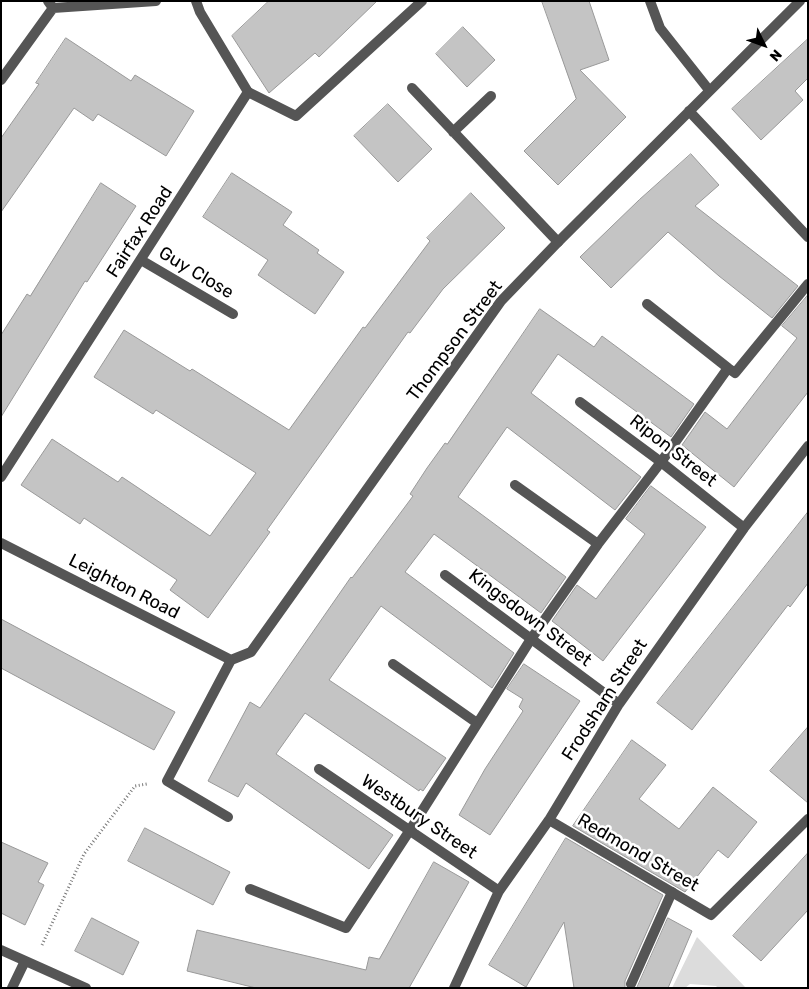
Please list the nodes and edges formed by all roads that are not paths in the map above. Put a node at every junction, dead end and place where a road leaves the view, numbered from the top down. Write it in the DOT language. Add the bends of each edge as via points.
graph roads {
  1 [pos="156,1"];
  2 [pos="196,1"];
  3 [pos="422,1"];
  4 [pos="650,1"];
  5 [pos="800,1"];
  6 [pos="50,5"];
  7 [pos="1,80"];
  8 [pos="412,88"];
  9 [pos="709,90"];
  10 [pos="248,92"];
  11 [pos="491,96"];
  12 [pos="688,112"];
  13 [pos="453,132"];
  14 [pos="808,237"];
  15 [pos="558,242"];
  16 [pos="141,260"];
  17 [pos="808,284"];
  18 [pos="647,304"];
  19 [pos="234,314"];
  20 [pos="728,368"];
  21 [pos="580,402"];
  22 [pos="808,446"];
  23 [pos="661,462"];
  24 [pos="1,477"];
  25 [pos="515,485"];
  26 [pos="744,528"];
  27 [pos="1,543"];
  28 [pos="598,544"];
  29 [pos="445,575"];
  30 [pos="531,639"];
  31 [pos="231,660"];
  32 [pos="393,664"];
  33 [pos="619,704"];
  34 [pos="477,723"];
  35 [pos="319,769"];
  36 [pos="228,817"];
  37 [pos="808,819"];
  38 [pos="549,820"];
  39 [pos="410,830"];
  40 [pos="250,889"];
  41 [pos="499,891"];
  42 [pos="672,892"];
  43 [pos="1,950"];
  44 [pos="29,962"];
  45 [pos="631,984"];
  46 [pos="12,988"];
  47 [pos="86,988"];
  48 [pos="454,988"];
  1 -- 6 [label="street"];
  2 -- 10 [label="street"];
  3 -- 10 [label="street" via="296,116"];
  4 -- 9 [label="street" via="660,28"];
  5 -- 9 [label="street, Thompson Street"];
  6 -- 7 [label="street"];
  8 -- 13 [label="street"];
  9 -- 12 [label="street, Thompson Street"];
  10 -- 16 [label="street, Fairfax Road"];
  11 -- 13 [label="street"];
  12 -- 14 [label="street"];
  12 -- 15 [label="street, Thompson Street"];
  13 -- 15 [label="street"];
  15 -- 31 [label="street, Thompson Street" via="501,301 251,652"];
  16 -- 19 [label="street, Guy Close"];
  16 -- 24 [label="street, Fairfax Road"];
  17 -- 20 [label="street" via="735,373"];
  18 -- 20 [label="street"];
  20 -- 23 [label="street"];
  21 -- 23 [label="street, Ripon Street"];
  22 -- 26 [label="street, Frodsham Street"];
  23 -- 26 [label="street, Ripon Street"];
  23 -- 28 [label="street"];
  25 -- 28 [label="street"];
  26 -- 33 [label="street, Frodsham Street"];
  27 -- 31 [label="street, Leighton Road"];
  28 -- 30 [label="street"];
  29 -- 30 [label="street, Kingsdown Street"];
  30 -- 33 [label="street, Kingsdown Street"];
  30 -- 34 [label="street"];
  31 -- 36 [label="street" via="167,781"];
  32 -- 34 [label="street"];
  33 -- 38 [label="street, Frodsham Street"];
  34 -- 39 [label="street"];
  35 -- 39 [label="street, Westbury Street"];
  37 -- 42 [label="street, Redmond Street" via="711,915"];
  38 -- 41 [label="street, Frodsham Street"];
  38 -- 42 [label="street, Redmond Street"];
  39 -- 40 [label="street" via="346,928"];
  39 -- 41 [label="street, Westbury Street"];
  41 -- 48 [label="street, Frodsham Street"];
  42 -- 45 [label="street"];
  43 -- 44 [label="street"];
  44 -- 46 [label="street"];
  44 -- 47 [label="street"];
}
